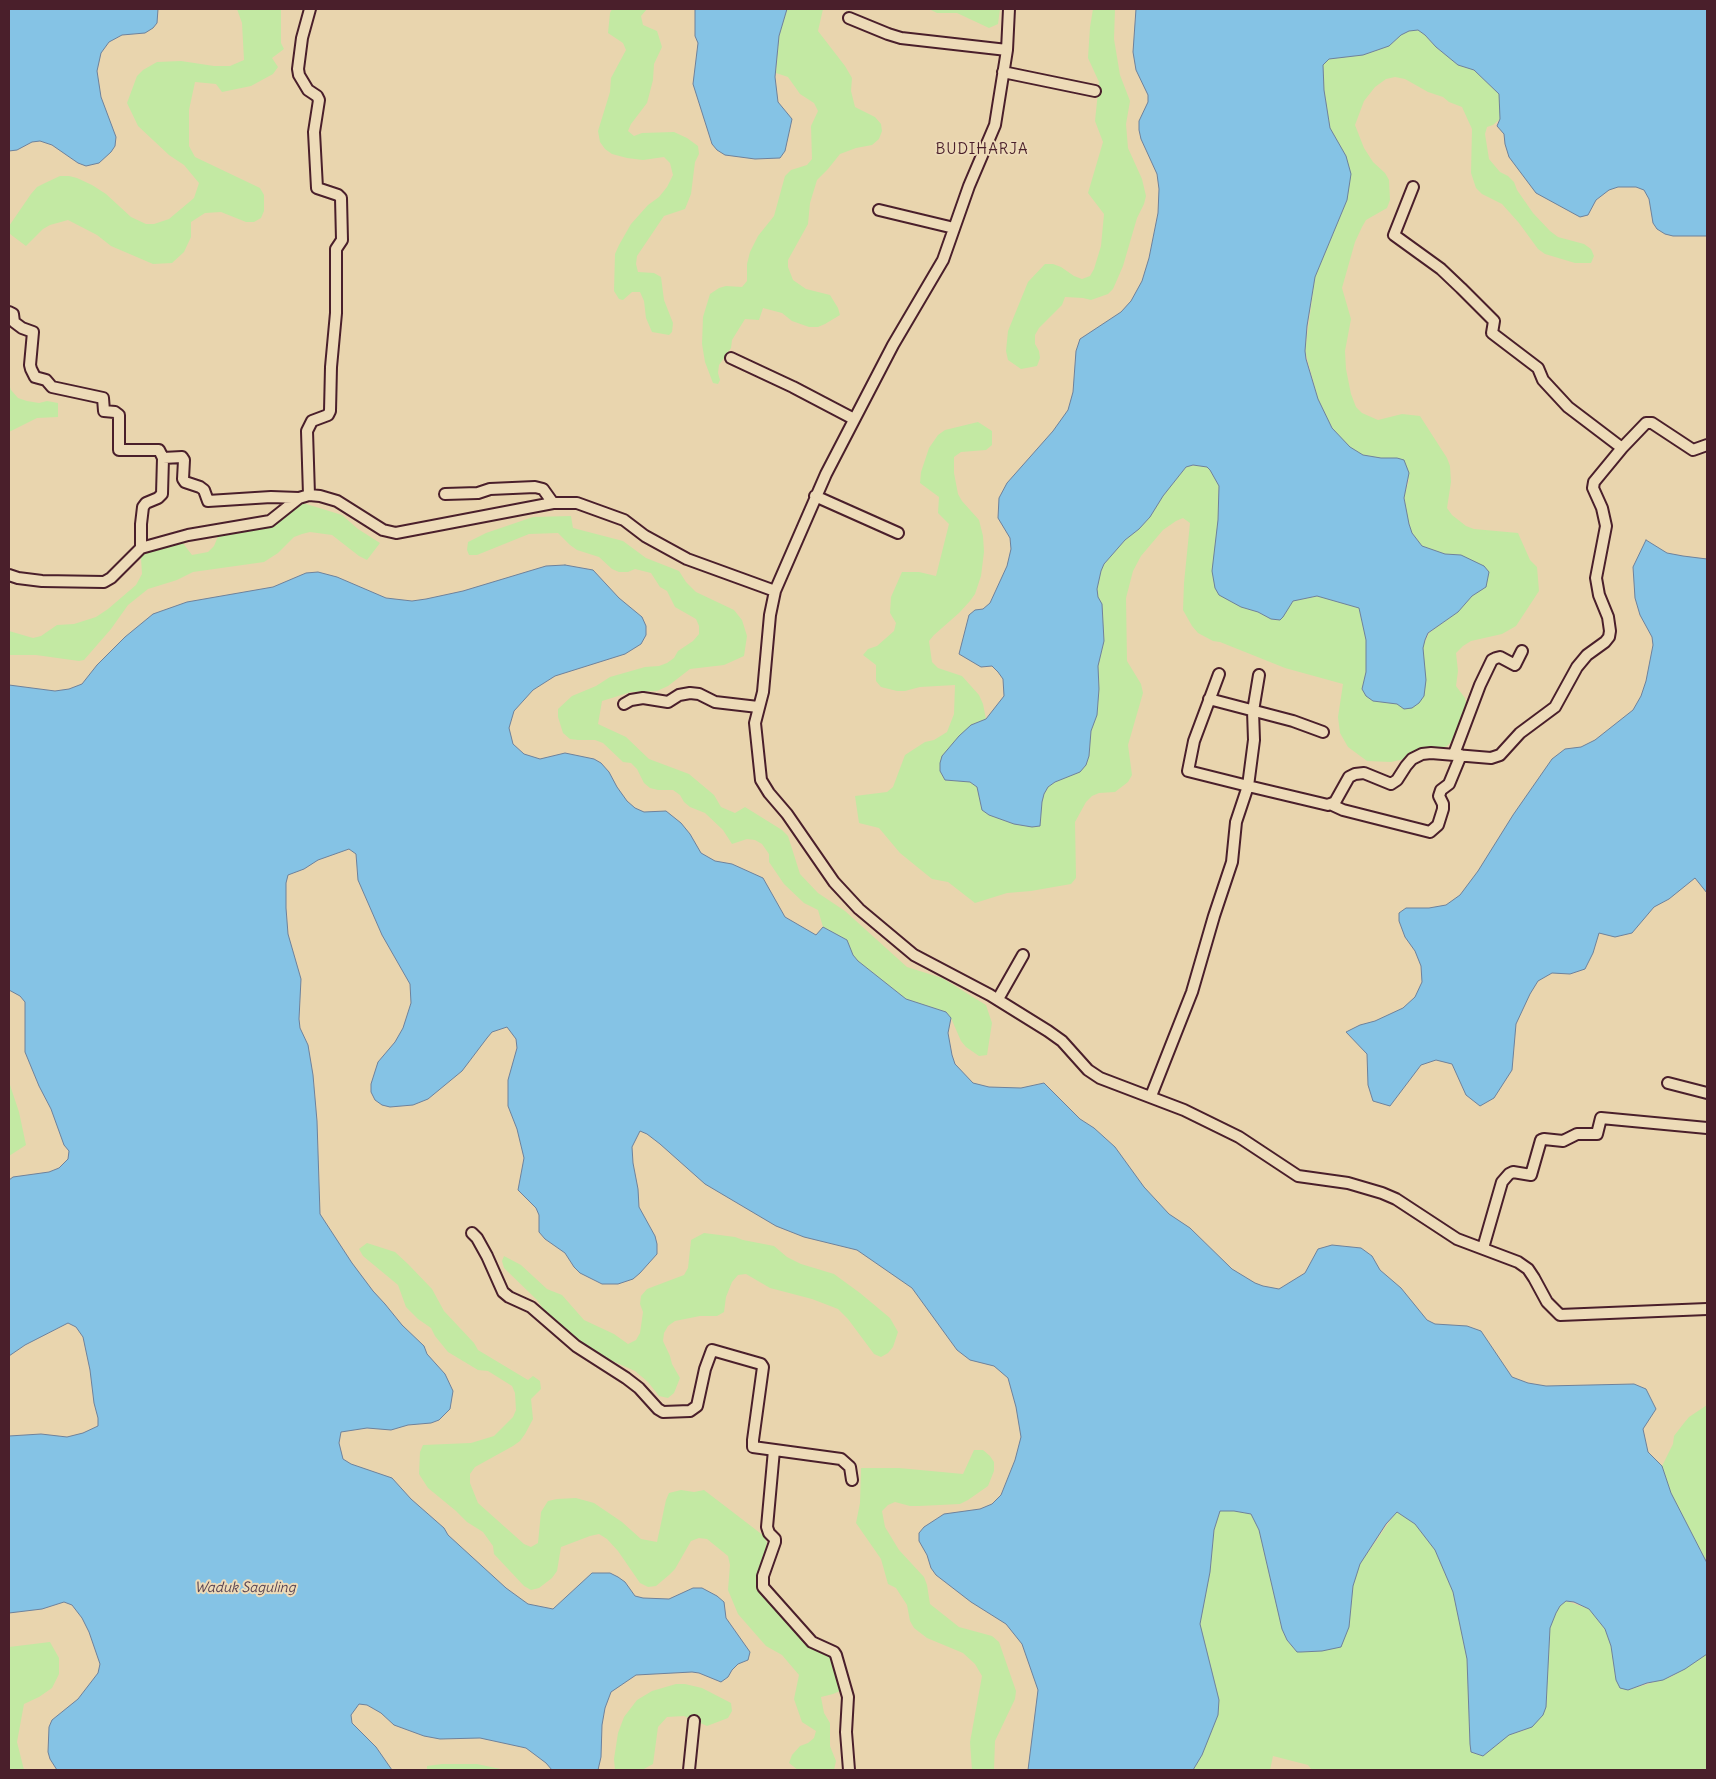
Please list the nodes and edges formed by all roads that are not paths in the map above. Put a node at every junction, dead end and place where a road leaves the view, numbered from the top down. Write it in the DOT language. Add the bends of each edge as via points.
graph roads {
  1 [pos="310,9"];
  2 [pos="1009,9"];
  3 [pos="849,18"];
  4 [pos="1007,50"];
  5 [pos="1003,72"];
  6 [pos="1095,91"];
  7 [pos="1413,187"];
  8 [pos="879,210"];
  9 [pos="954,228"];
  10 [pos="9,312"];
  11 [pos="731,358"];
  12 [pos="854,419"];
  13 [pos="1707,445"];
  14 [pos="1622,448"];
  15 [pos="163,458"];
  16 [pos="445,494"];
  17 [pos="304,496"];
  18 [pos="815,496"];
  19 [pos="553,503"];
  20 [pos="898,533"];
  21 [pos="141,548"];
  22 [pos="9,575"];
  23 [pos="775,591"];
  24 [pos="1522,651"];
  25 [pos="1219,674"];
  26 [pos="1259,676"];
  27 [pos="1209,699"];
  28 [pos="624,704"];
  29 [pos="758,707"];
  30 [pos="1253,711"];
  31 [pos="1323,732"];
  32 [pos="1457,754"];
  33 [pos="1248,786"];
  34 [pos="1330,804"];
  35 [pos="1023,956"];
  36 [pos="998,1000"];
  37 [pos="1668,1082"];
  38 [pos="1707,1093"];
  39 [pos="1150,1096"];
  40 [pos="1707,1128"];
  41 [pos="472,1233"];
  42 [pos="1483,1248"];
  43 [pos="1707,1309"];
  44 [pos="774,1450"];
  45 [pos="852,1480"];
  46 [pos="694,1721"];
  47 [pos="689,1770"];
  48 [pos="849,1770"];
  1 -- 17 [label="street" via="298,69 308,90 319,100 314,132 317,188 341,198 342,240 336,249 330,411 328,415 312,421 307,431"];
  2 -- 4 [label="street"];
  3 -- 4 [label="street" via="901,38"];
  4 -- 5 [label="street"];
  5 -- 6 [label="street"];
  5 -- 9 [label="street" via="995,125"];
  7 -- 14 [label="street" via="1394,235 1461,288 1494,321 1492,333 1538,368 1543,380 1568,407"];
  8 -- 9 [label="street"];
  9 -- 12 [label="street" via="943,260"];
  10 -- 15 [label="street" via="13,314 14,322 33,332 30,365 35,377 46,380 52,387 103,398 104,411 118,415 119,450 159,450"];
  11 -- 12 [label="street"];
  12 -- 18 [label="street"];
  13 -- 14 [label="street" via="1693,450 1648,422"];
  14 -- 32 [label="street" via="1593,486 1606,526 1596,578 1608,617 1609,637 1587,654 1555,707 1520,733 1500,755 1491,758"];
  15 -- 17 [label="street" via="182,457 183,479 204,490 208,501"];
  15 -- 21 [label="street" via="162,494 146,503 141,514"];
  16 -- 19 [label="street" via="535,487 543,489"];
  17 -- 19 [label="street" via="320,496 337,502 383,530 396,533"];
  17 -- 21 [label="street" via="270,521 188,535"];
  18 -- 20 [label="street"];
  18 -- 23 [label="street"];
  19 -- 23 [label="street" via="577,503 624,520 645,536 687,559"];
  21 -- 22 [label="street" via="104,582 42,581"];
  23 -- 29 [label="street" via="763,692"];
  24 -- 32 [label="street" via="1514,665 1500,658 1492,660"];
  25 -- 27 [label="street"];
  26 -- 30 [label="street"];
  27 -- 30 [label="street"];
  27 -- 33 [label="street" via="1194,741 1188,771"];
  28 -- 29 [label="street" via="643,698 668,702 690,693 722,703"];
  29 -- 36 [label="street" via="755,723 761,780 834,882 914,955"];
  30 -- 31 [label="street"];
  30 -- 33 [label="street" via="1254,740"];
  32 -- 34 [label="street" via="1422,754 1412,759 1393,783 1364,773 1355,774 1349,777 1335,802"];
  32 -- 34 [label="street" via="1449,784 1439,796 1444,809 1438,825 1430,832"];
  33 -- 34 [label="street"];
  33 -- 39 [label="street" via="1236,822 1232,862 1192,992"];
  35 -- 36 [label="street"];
  36 -- 39 [label="street" via="1062,1041 1088,1070 1100,1078"];
  37 -- 38 [label="street"];
  39 -- 42 [label="street" via="1239,1136 1298,1176 1348,1183 1382,1193 1457,1238"];
  40 -- 42 [label="street" via="1601,1118 1597,1134 1577,1134 1563,1141 1541,1140 1531,1174 1513,1172 1502,1182"];
  41 -- 44 [label="street" via="487,1256 503,1292 532,1307 576,1346 626,1378 663,1412 690,1411 697,1406 712,1350 761,1364 753,1446"];
  42 -- 43 [label="street" via="1508,1257 1528,1270 1547,1302 1564,1316"];
  44 -- 45 [label="street" via="841,1459 850,1467"];
  44 -- 48 [label="street" via="767,1527 775,1542 763,1576 763,1588 812,1642 836,1654 848,1697"];
  46 -- 47 [label="street"];
}
